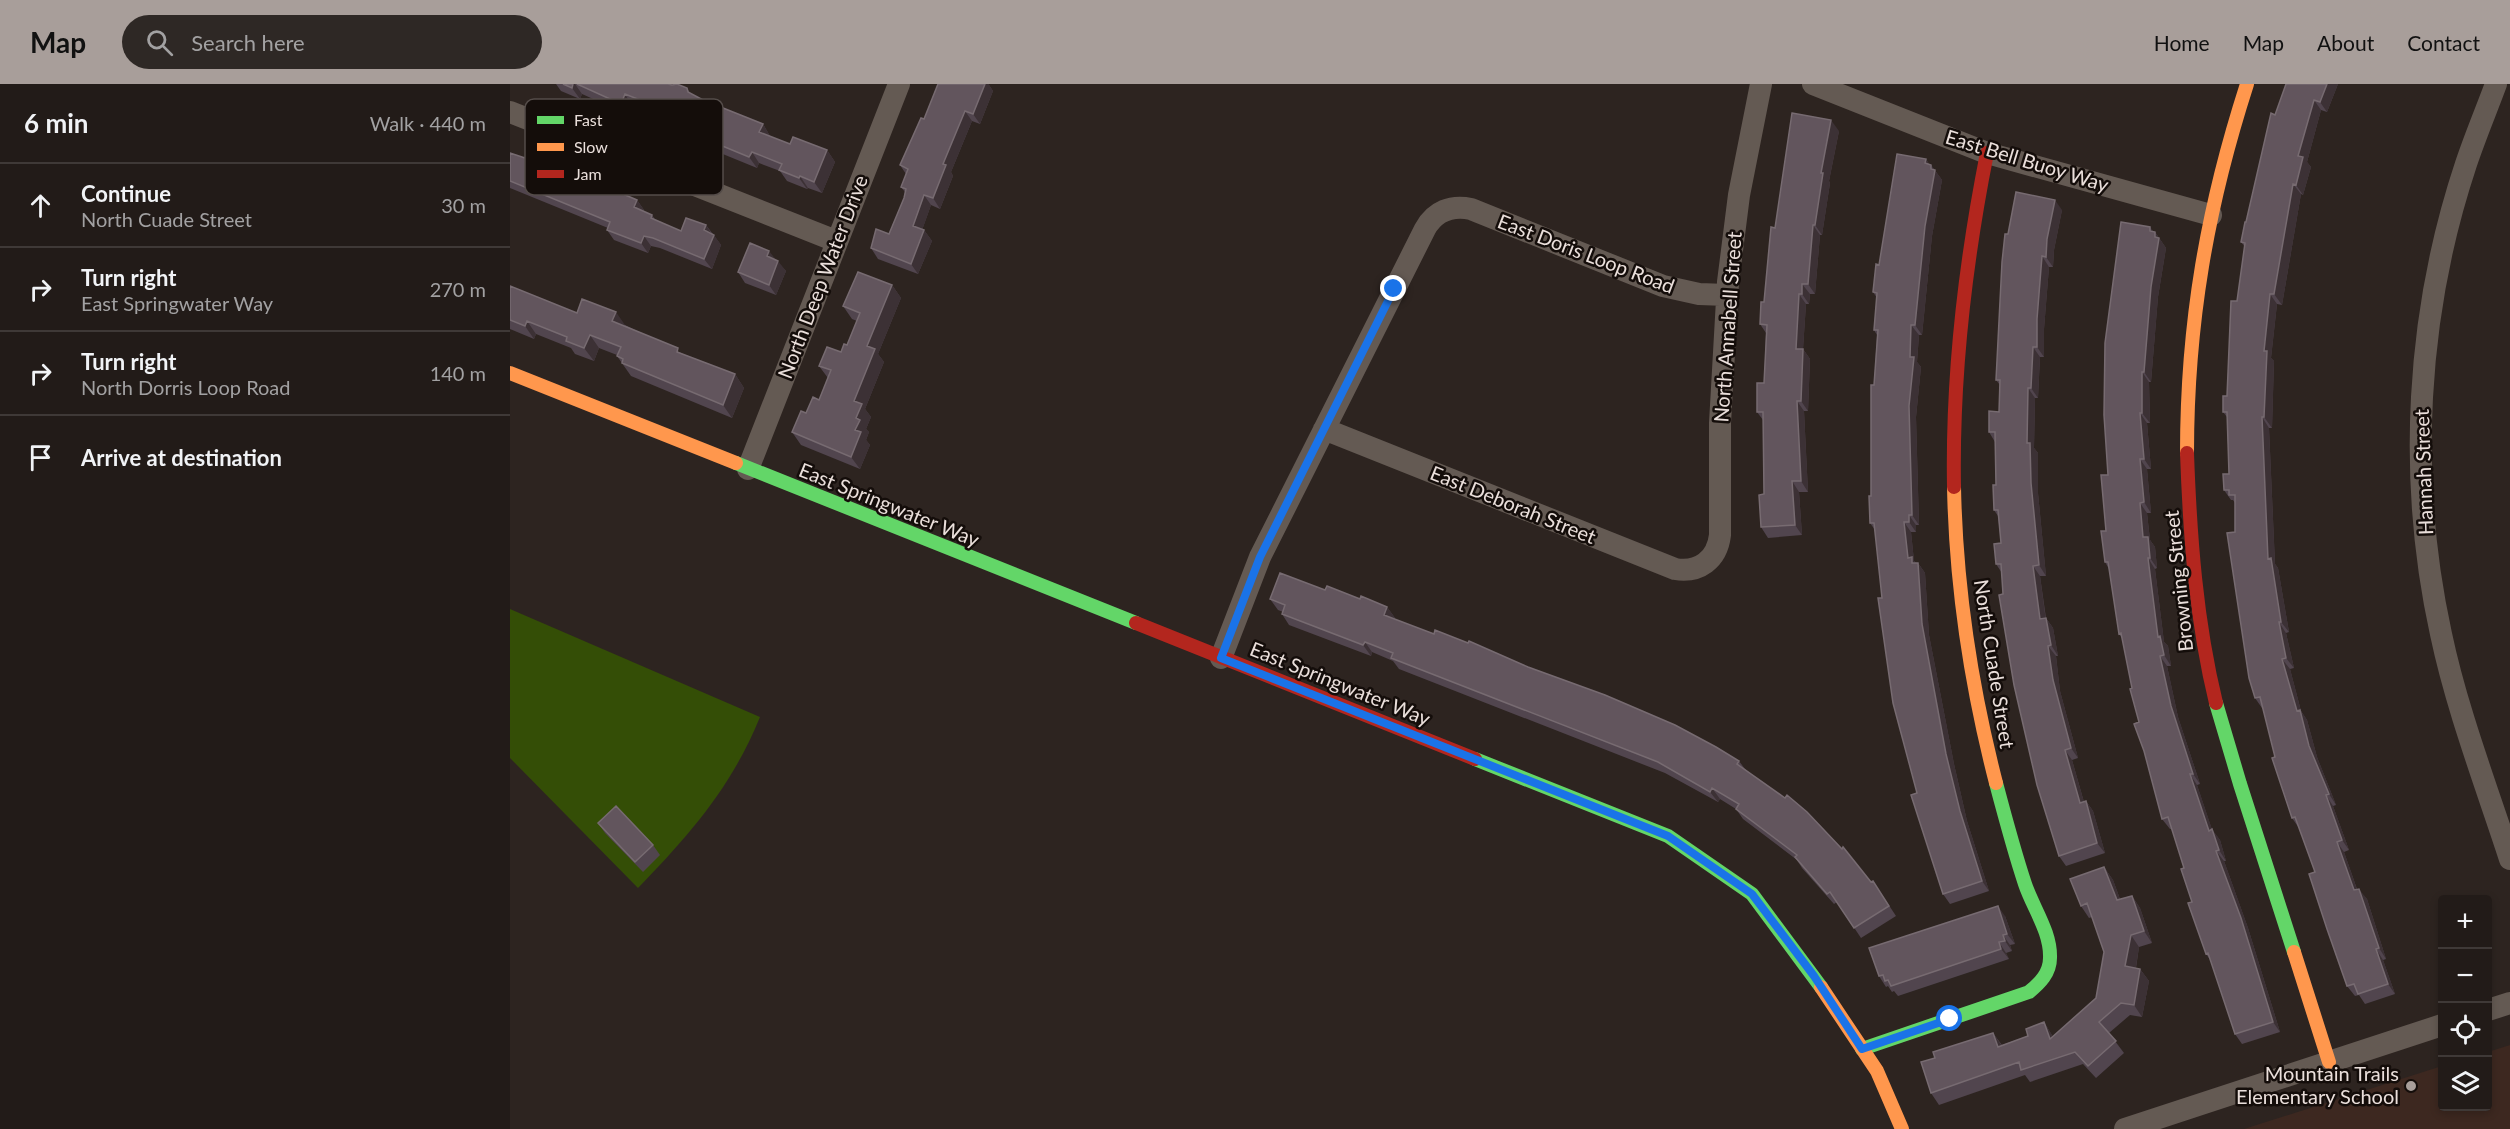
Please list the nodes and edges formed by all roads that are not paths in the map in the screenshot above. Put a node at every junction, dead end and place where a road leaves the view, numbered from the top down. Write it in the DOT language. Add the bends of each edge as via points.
graph roads {
  1 [pos="899,84"];
  2 [pos="1761,84"];
  3 [pos="1813,84"];
  4 [pos="2247,84"];
  5 [pos="2496,84"];
  6 [pos="510,112"];
  7 [pos="525,118"];
  8 [pos="1987,153"];
  9 [pos="720,195"];
  10 [pos="2211,215"];
  11 [pos="836,241"];
  12 [pos="1727,295"];
  13 [pos="510,373"];
  14 [pos="1324,429"];
  15 [pos="748,470"];
  16 [pos="1703,566"];
  17 [pos="1221,658"];
  18 [pos="2510,859"];
  19 [pos="2510,1003"];
  20 [pos="2492,1008"];
  21 [pos="2438,1026"];
  22 [pos="1862,1049"];
  23 [pos="2329,1062"];
  24 [pos="1902,1129"];
  25 [pos="2125,1129"];
  1 -- 11 [label="street, North Deep Water Drive"];
  2 -- 12 [label="street, North Annabell Street" via="1739,195"];
  3 -- 8 [label="street, East Bell Buoy Way"];
  4 -- 10 [label="street, Browning Street" via="2226,147"];
  5 -- 18 [label="street, Hannah Street" via="2462,176 2434,293 2423,391 2422,481 2427,555 2441,634"];
  6 -- 7 [label="street"];
  8 -- 10 [label="street, East Bell Buoy Way"];
  8 -- 22 [label="street, North Cuade Street" via="1969,240 1959,320 1954,470 1959,563 1985,737 2020,866 2048,945 2049,964 2042,981 2029,992"];
  9 -- 11 [label="street"];
  10 -- 23 [label="street, Browning Street" via="2197,306 2189,406 2189,507 2198,603 2228,746"];
  11 -- 15 [label="street, North Deep Water Drive"];
  12 -- 14 [label="street, East Doris Loop Road" via="1663,286 1471,209 1447,209 1425,229"];
  12 -- 16 [label="street, North Annabell Street" via="1720,535 1716,553"];
  13 -- 15 [label="street, East Springwater Way"];
  14 -- 16 [label="street, East Deborah Street" via="1675,569 1694,570"];
  14 -- 17 [label="street" via="1260,557"];
  15 -- 17 [label="street, East Springwater Way"];
  17 -- 22 [label="street, East Springwater Way" via="1668,836 1752,894 1814,976"];
  19 -- 20 [label="street"];
  21 -- 23 [label="street"];
  22 -- 24 [label="street, East Springwater Way" via="1877,1071"];
  23 -- 25 [label="street"];
}
